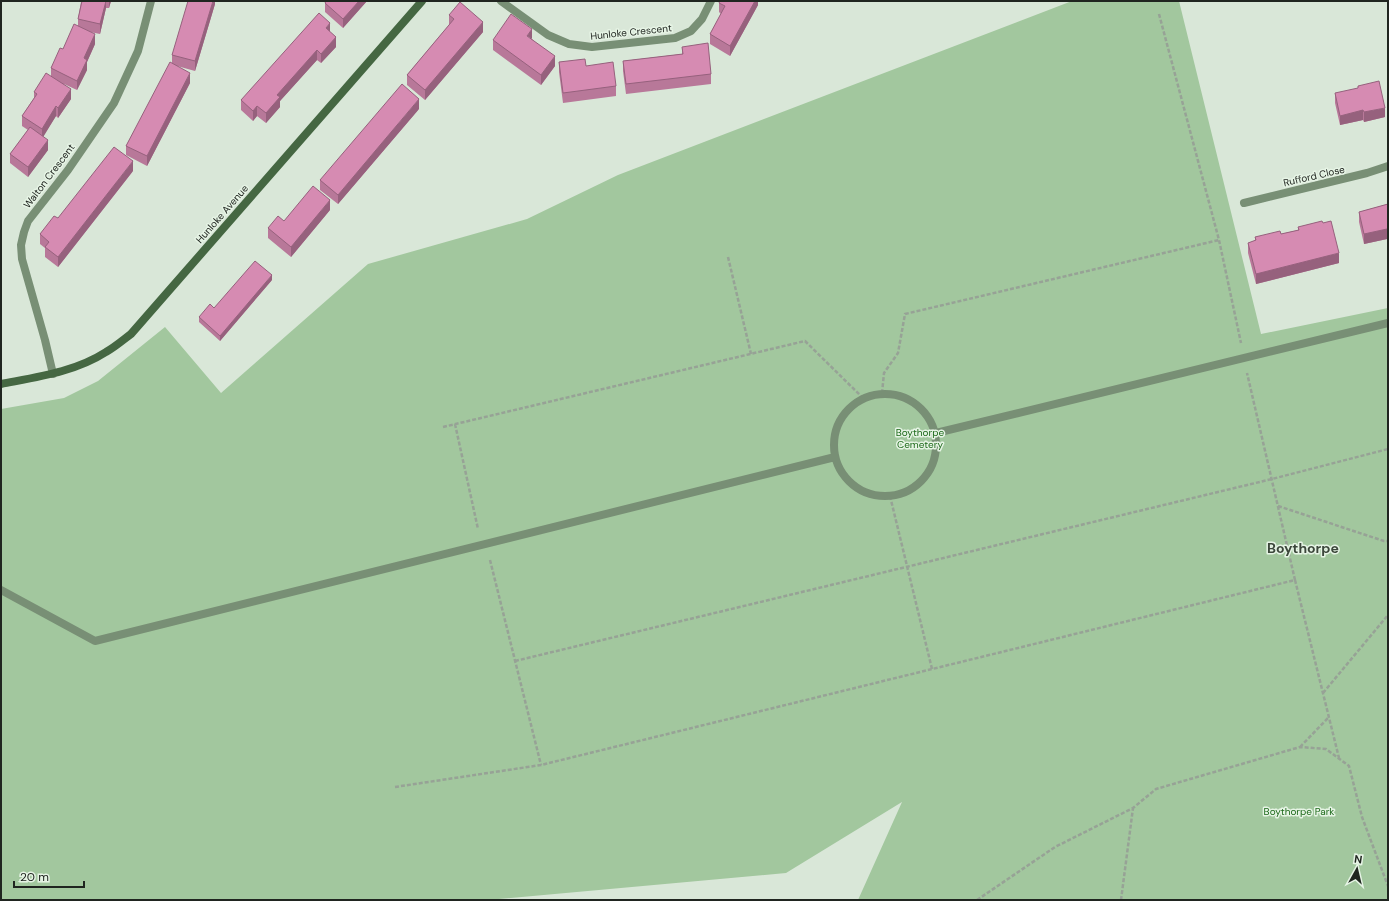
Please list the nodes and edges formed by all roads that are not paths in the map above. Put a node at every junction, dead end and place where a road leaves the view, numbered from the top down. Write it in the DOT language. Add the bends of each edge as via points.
graph roads {
  1 [pos="151,1"];
  2 [pos="422,1"];
  3 [pos="501,1"];
  4 [pos="711,1"];
  5 [pos="1388,166"];
  6 [pos="1244,203"];
  7 [pos="1388,323"];
  8 [pos="53,374"];
  9 [pos="1,384"];
  10 [pos="936,433"];
  11 [pos="835,456"];
  12 [pos="1,590"];
  1 -- 8 [label="street, Walton Crescent" via="138,51 114,103 68,170 28,221 24,232 21,245 22,260"];
  2 -- 8 [label="street, Hunloke Avenue" via="131,334 107,352 81,365"];
  3 -- 4 [label="street, Hunloke Crescent" via="548,35 569,44 592,47 675,38 691,31 702,19"];
  5 -- 6 [label="street, Rufford Close" via="1367,174"];
  7 -- 10 [label="street"];
  8 -- 9 [label="street, Hunloke Avenue"];
  10 -- 11 [label="street" via="928,416 916,403 900,395 882,393 863,398 848,409 838,423 834,441"];
  10 -- 11 [label="street" via="937,450 932,467 922,482 907,492 890,496 870,494 854,486 842,473"];
  11 -- 12 [label="street" via="95,641"];
}
